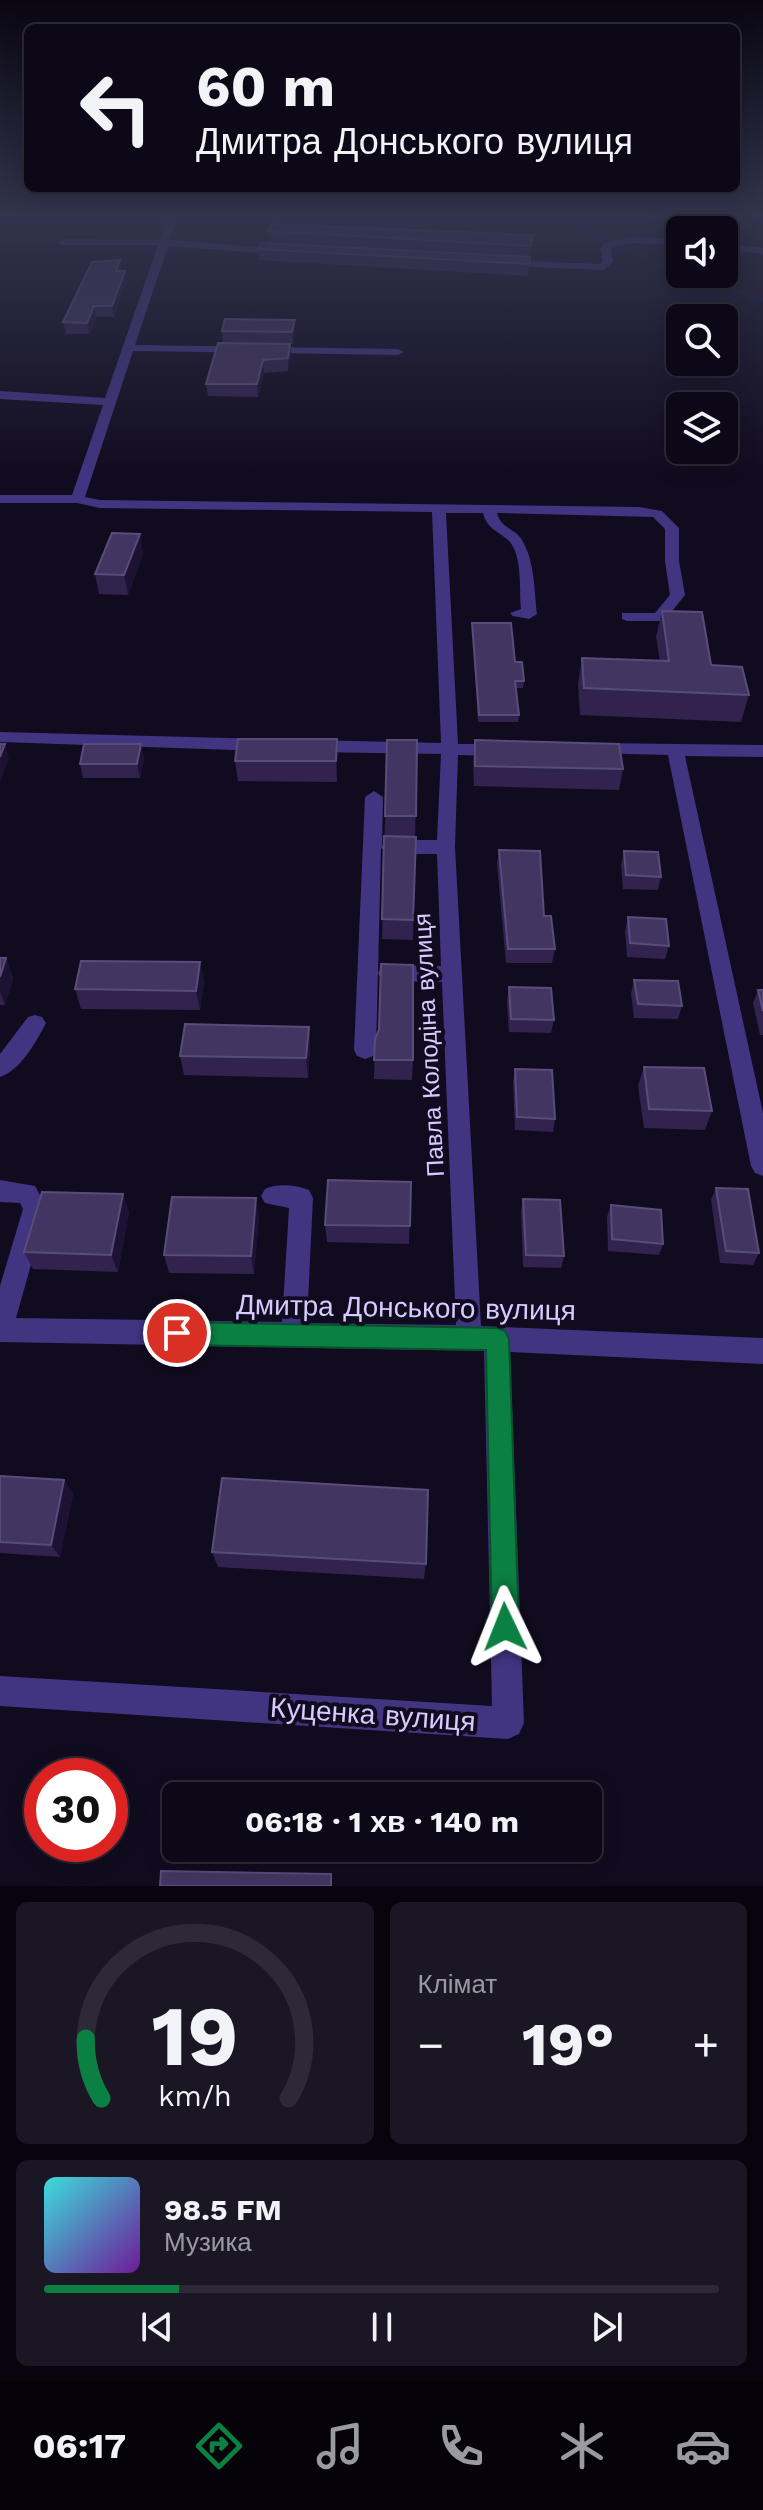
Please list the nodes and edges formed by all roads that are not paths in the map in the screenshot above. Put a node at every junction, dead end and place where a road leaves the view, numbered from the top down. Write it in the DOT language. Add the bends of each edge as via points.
graph roads {
  1 [pos="146,301"];
  2 [pos="130,348"];
  3 [pos="398,352"];
  4 [pos="0,395"];
  5 [pos="112,402"];
  6 [pos="0,499"];
  7 [pos="77,499"];
  8 [pos="439,508"];
  9 [pos="489,508"];
  10 [pos="529,614"];
  11 [pos="627,616"];
  12 [pos="0,737"];
  13 [pos="570,749"];
  14 [pos="675,749"];
  15 [pos="450,750"];
  16 [pos="510,750"];
  17 [pos="763,751"];
  18 [pos="374,797"];
  19 [pos="373,847"];
  20 [pos="446,847"];
  21 [pos="369,973"];
  22 [pos="452,974"];
  23 [pos="35,1023"];
  24 [pos="365,1050"];
  25 [pos="0,1068"];
  26 [pos="763,1166"];
  27 [pos="0,1191"];
  28 [pos="273,1196"];
  29 [pos="0,1330"];
  30 [pos="294,1335"];
  31 [pos="483,1339"];
  32 [pos="763,1351"];
  33 [pos="0,1691"];
  1 -- 2 [label="street"];
  2 -- 3 [label="street"];
  2 -- 5 [label="street"];
  4 -- 5 [label="street"];
  5 -- 7 [label="street"];
  6 -- 7 [label="street"];
  7 -- 8 [label="street" via="100,504"];
  8 -- 9 [label="street"];
  8 -- 15 [label="street, Павла Колодіна вулиця"];
  9 -- 10 [label="street" via="490,519 500,533 514,538 524,559"];
  9 -- 11 [label="street" via="657,514 672,528 678,595 659,618"];
  12 -- 15 [label="street"];
  13 -- 14 [label="street"];
  14 -- 17 [label="street"];
  14 -- 26 [label="street"];
  15 -- 16 [label="street"];
  15 -- 20 [label="street, Павла Колодіна вулиця"];
  18 -- 19 [label="street"];
  19 -- 20 [label="street"];
  19 -- 21 [label="street"];
  20 -- 22 [label="street, Павла Колодіна вулиця"];
  21 -- 22 [label="street"];
  21 -- 24 [label="street"];
  22 -- 31 [label="street, Павла Колодіна вулиця"];
  23 -- 25 [label="street"];
  27 -- 29 [label="street" via="27,1193 35,1208"];
  28 -- 30 [label="street" via="301,1198"];
  29 -- 30 [label="street, Дмитра Донського вулиця"];
  30 -- 31 [label="street, Дмитра Донського вулиця"];
  31 -- 32 [label="street, Дмитра Донського вулиця"];
  31 -- 33 [label="street, Куценка вулиця" via="508,1723"];
}
